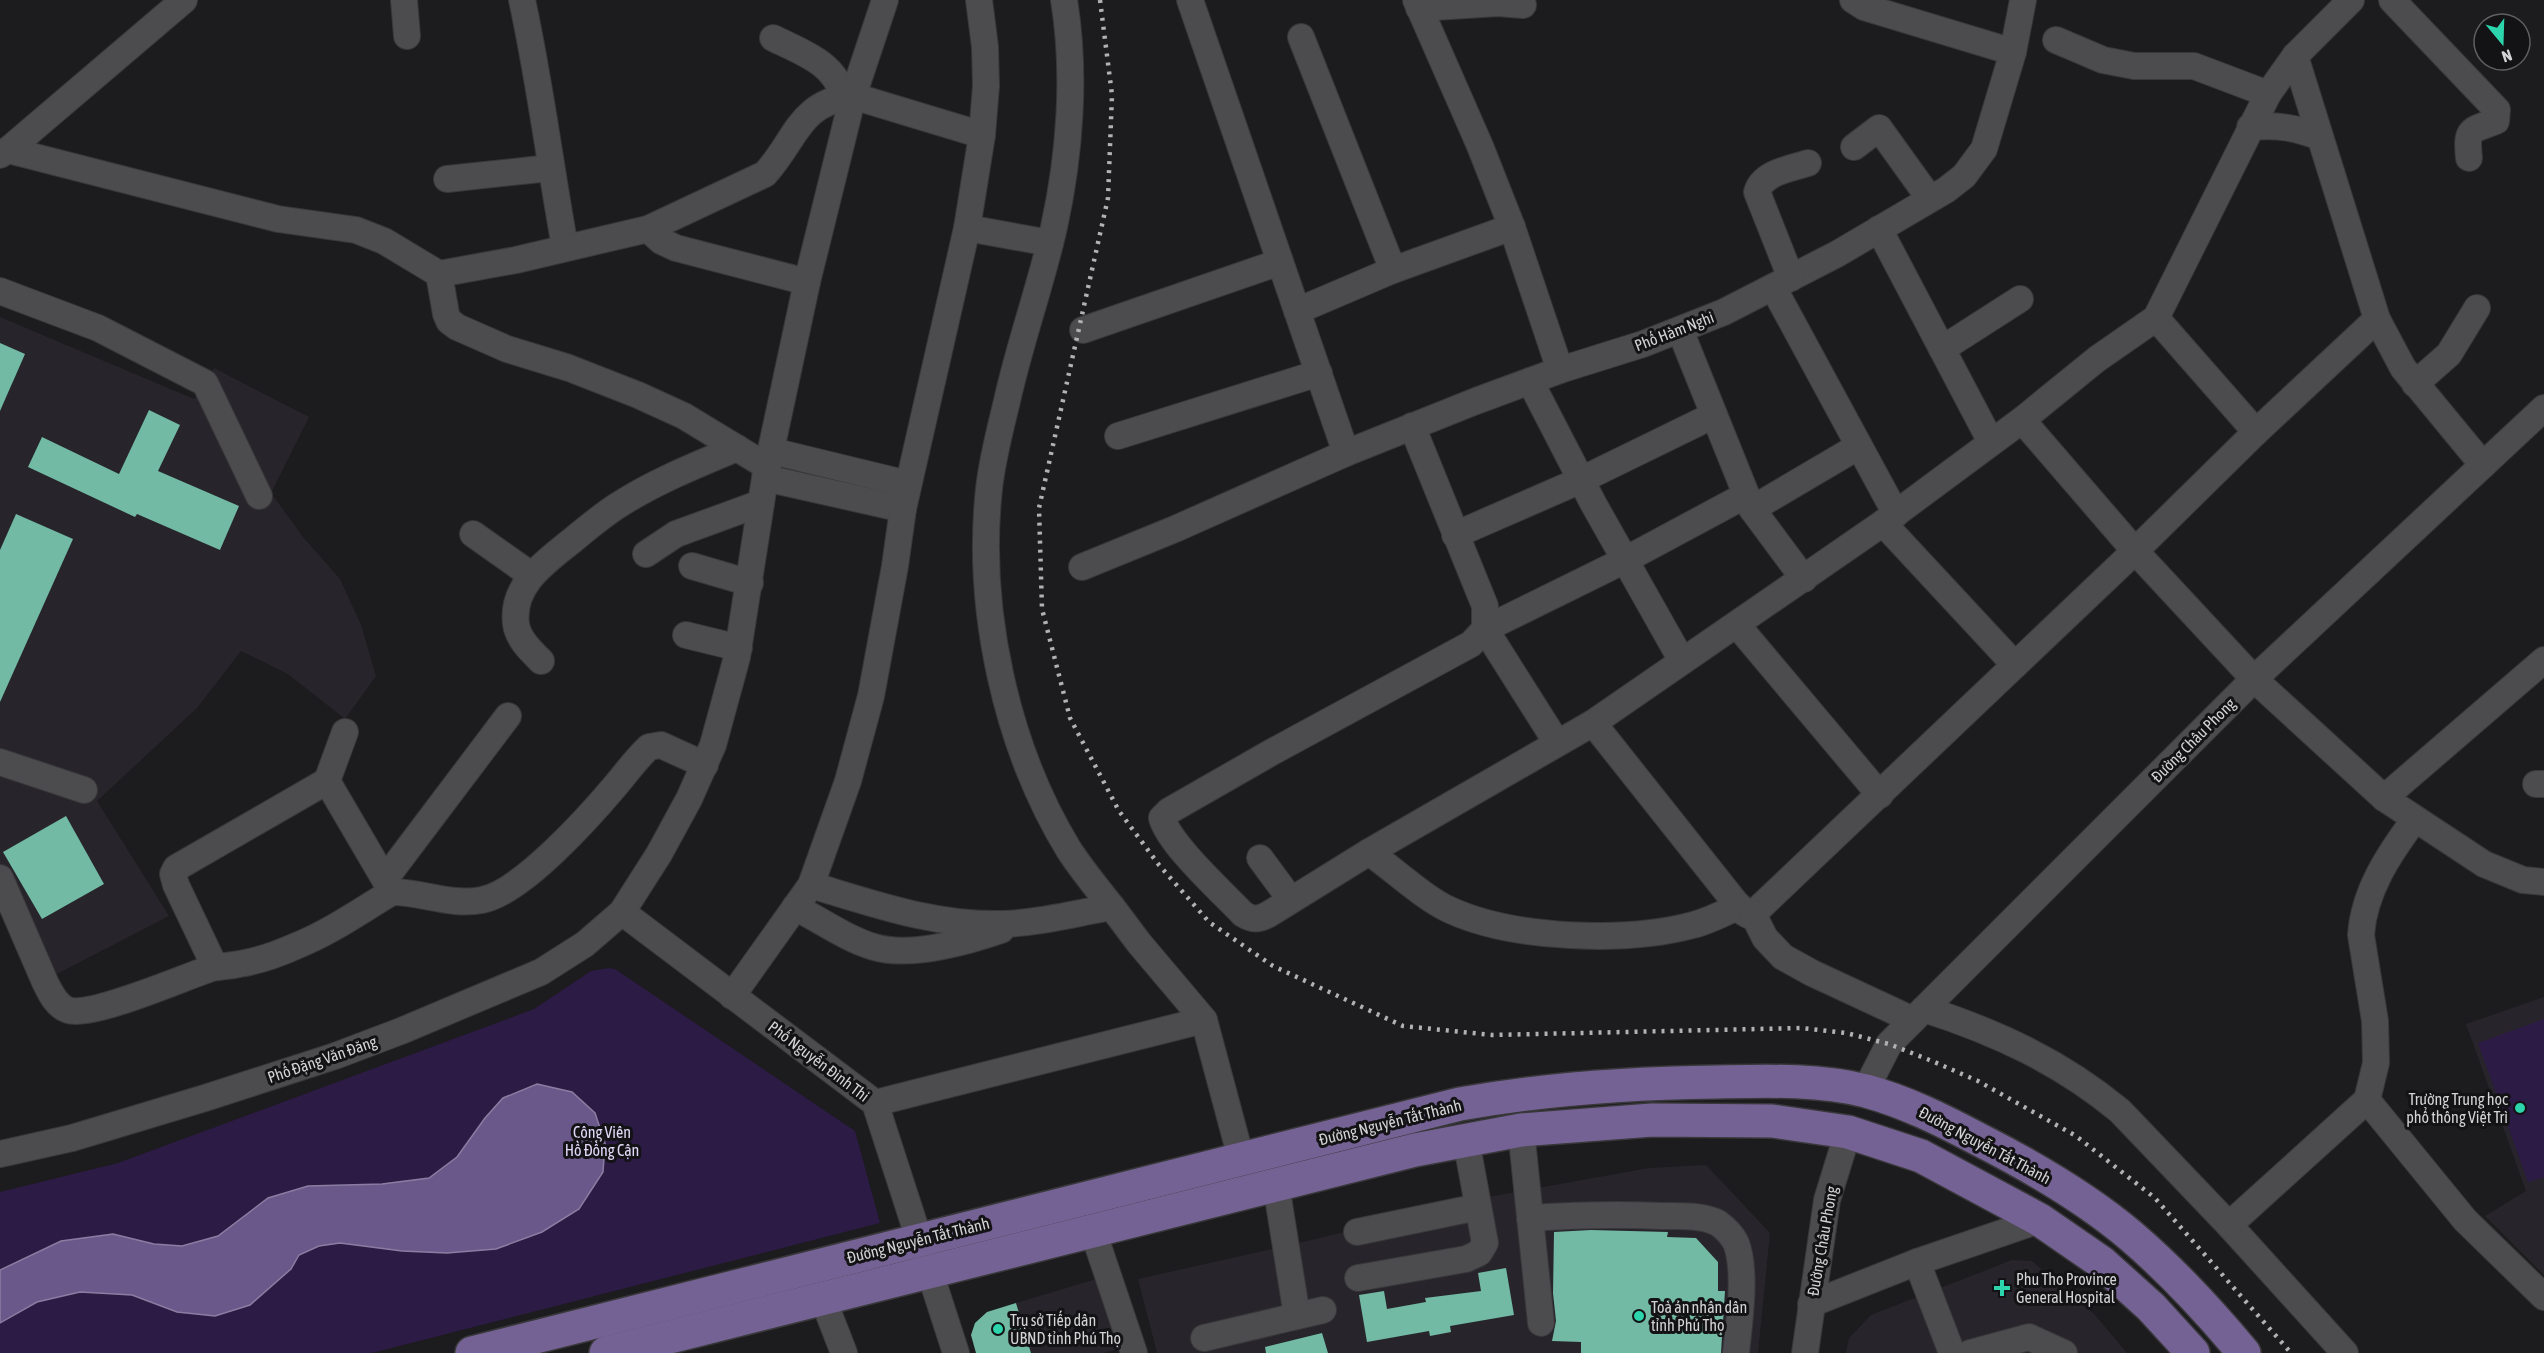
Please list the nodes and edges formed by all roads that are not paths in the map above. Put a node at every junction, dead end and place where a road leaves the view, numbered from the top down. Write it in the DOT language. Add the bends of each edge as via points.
graph roads {
  1 [pos="184,0"];
  2 [pos="404,0"];
  3 [pos="522,0"];
  4 [pos="885,0"];
  5 [pos="979,0"];
  6 [pos="1064,0"];
  7 [pos="1190,0"];
  8 [pos="1853,0"];
  9 [pos="2023,0"];
  10 [pos="2351,0"];
  11 [pos="2392,0"];
  12 [pos="1498,2"];
  13 [pos="1417,4"];
  14 [pos="1523,5"];
  15 [pos="407,36"];
  16 [pos="1301,37"];
  17 [pos="773,38"];
  18 [pos="2056,40"];
  19 [pos="2013,52"];
  20 [pos="2295,56"];
  21 [pos="2268,94"];
  22 [pos="848,97"];
  23 [pos="2250,127"];
  24 [pos="982,135"];
  25 [pos="2320,137"];
  26 [pos="1854,147"];
  27 [pos="4,153"];
  28 [pos="2469,158"];
  29 [pos="1808,164"];
  30 [pos="550,168"];
  31 [pos="447,178"];
  32 [pos="1930,199"];
  33 [pos="1512,227"];
  34 [pos="967,228"];
  35 [pos="648,229"];
  36 [pos="1879,229"];
  37 [pos="1050,243"];
  38 [pos="565,247"];
  39 [pos="1280,262"];
  40 [pos="1393,270"];
  41 [pos="439,274"];
  42 [pos="807,282"];
  43 [pos="1782,282"];
  44 [pos="2020,299"];
  45 [pos="4,301"];
  46 [pos="2478,308"];
  47 [pos="1297,311"];
  48 [pos="2156,318"];
  49 [pos="2377,319"];
  50 [pos="1083,330"];
  51 [pos="1680,330"];
  52 [pos="1942,349"];
  53 [pos="1560,370"];
  54 [pos="1319,374"];
  55 [pos="1530,381"];
  56 [pos="2415,384"];
  57 [pos="2544,408"];
  58 [pos="1713,415"];
  59 [pos="2022,420"];
  60 [pos="1412,426"];
  61 [pos="2256,432"];
  62 [pos="1118,436"];
  63 [pos="1991,442"];
  64 [pos="1859,446"];
  65 [pos="737,448"];
  66 [pos="1346,453"];
  67 [pos="2483,465"];
  68 [pos="766,475"];
  69 [pos="1581,480"];
  70 [pos="908,484"];
  71 [pos="259,496"];
  72 [pos="1749,502"];
  73 [pos="903,509"];
  74 [pos="1889,518"];
  75 [pos="473,534"];
  76 [pos="1455,535"];
  77 [pos="2135,551"];
  78 [pos="646,554"];
  79 [pos="1625,560"];
  80 [pos="692,566"];
  81 [pos="1082,567"];
  82 [pos="531,575"];
  83 [pos="1804,579"];
  84 [pos="750,584"];
  85 [pos="1737,625"];
  86 [pos="1485,629"];
  87 [pos="686,635"];
  88 [pos="739,648"];
  89 [pos="2544,660"];
  90 [pos="542,661"];
  91 [pos="1682,661"];
  92 [pos="2015,665"];
  93 [pos="2254,679"];
  94 [pos="508,716"];
  95 [pos="1593,723"];
  96 [pos="345,732"];
  97 [pos="1557,743"];
  98 [pos="0,762"];
  99 [pos="705,765"];
  100 [pos="327,781"];
  101 [pos="84,790"];
  102 [pos="1880,795"];
  103 [pos="2384,798"];
  104 [pos="2415,819"];
  105 [pos="1369,852"];
  106 [pos="1260,858"];
  107 [pos="0,878"];
  108 [pos="2544,882"];
  109 [pos="388,885"];
  110 [pos="811,885"];
  111 [pos="1291,900"];
  112 [pos="795,907"];
  113 [pos="1112,907"];
  114 [pos="1746,910"];
  115 [pos="622,912"];
  116 [pos="1027,922"];
  117 [pos="215,967"];
  118 [pos="732,996"];
  119 [pos="1918,1014"];
  120 [pos="1204,1020"];
  121 [pos="1865,1091"];
  122 [pos="2367,1100"];
  123 [pos="875,1104"];
  124 [pos="1410,1115"];
  125 [pos="1521,1130"];
  126 [pos="1848,1132"];
  127 [pos="1466,1140"];
  128 [pos="1415,1150"];
  129 [pos="0,1154"];
  130 [pos="1241,1158"];
  131 [pos="1276,1185"];
  132 [pos="1478,1207"];
  133 [pos="1530,1218"];
  134 [pos="2040,1220"];
  135 [pos="2229,1225"];
  136 [pos="1093,1231"];
  137 [pos="1357,1232"];
  138 [pos="919,1240"];
  139 [pos="1917,1263"];
  140 [pos="930,1272"];
  141 [pos="1358,1278"];
  142 [pos="2544,1297"];
  143 [pos="823,1299"];
  144 [pos="1811,1305"];
  145 [pos="1323,1310"];
  146 [pos="1297,1316"];
  147 [pos="1541,1323"];
  148 [pos="1204,1338"];
  149 [pos="2230,1348"];
  150 [pos="472,1353"];
  151 [pos="606,1353"];
  152 [pos="843,1353"];
  153 [pos="956,1353"];
  154 [pos="1134,1353"];
  155 [pos="1736,1353"];
  156 [pos="1805,1353"];
  157 [pos="1952,1353"];
  158 [pos="1970,1353"];
  159 [pos="2064,1353"];
  160 [pos="2193,1353"];
  161 [pos="2345,1353"];
  1 -- 27 [label="street"];
  2 -- 15 [label="street"];
  3 -- 30 [label="street" via="535,59"];
  4 -- 22 [label="street, Phố Đặng Văn Đăng"];
  5 -- 24 [label="street" via="986,86"];
  6 -- 37 [label="street" via="1070,69 1068,130"];
  7 -- 39 [label="street"];
  8 -- 19 [label="street" via="1864,7"];
  9 -- 19 [label="street, Phố Hàm Nghi"];
  10 -- 20 [label="street"];
  11 -- 28 [label="street" via="2497,110 2496,122 2472,130 2467,138"];
  12 -- 13 [label="street"];
  12 -- 14 [label="street"];
  13 -- 33 [label="street"];
  16 -- 40 [label="street"];
  17 -- 22 [label="street" via="821,62"];
  18 -- 21 [label="street" via="2103,60 2134,66 2194,66"];
  19 -- 32 [label="street, Phố Hàm Nghi" via="1984,149 1964,176"];
  20 -- 21 [label="street"];
  20 -- 25 [label="street"];
  21 -- 23 [label="street"];
  22 -- 24 [label="street"];
  22 -- 35 [label="street" via="811,111 797,125 765,174"];
  22 -- 42 [label="street, Phố Đặng Văn Đăng"];
  23 -- 25 [label="street" via="2296,128"];
  23 -- 48 [label="street"];
  24 -- 34 [label="street"];
  25 -- 49 [label="street"];
  26 -- 32 [label="street" via="1879,128"];
  27 -- 41 [label="street" via="278,219 356,230 384,241"];
  29 -- 43 [label="street" via="1768,177 1757,192"];
  30 -- 31 [label="street"];
  30 -- 38 [label="street"];
  32 -- 36 [label="street, Phố Hàm Nghi"];
  33 -- 40 [label="street"];
  33 -- 53 [label="street"];
  34 -- 37 [label="street"];
  34 -- 70 [label="street"];
  35 -- 38 [label="street"];
  35 -- 42 [label="street" via="676,248"];
  36 -- 43 [label="street, Phố Hàm Nghi"];
  36 -- 52 [label="street"];
  37 -- 113 [label="street" via="1007,400 989,488 987,589 1001,682 1037,788 1083,872"];
  38 -- 41 [label="street"];
  39 -- 47 [label="street"];
  39 -- 50 [label="street"];
  40 -- 47 [label="street"];
  41 -- 65 [label="street" via="446,314 458,327 507,349 638,395 684,416"];
  42 -- 68 [label="street, Phố Đặng Văn Đăng"];
  43 -- 51 [label="street, Phố Hàm Nghi"];
  43 -- 64 [label="street"];
  44 -- 52 [label="street"];
  45 -- 71 [label="street" via="98,328 205,383"];
  46 -- 56 [label="street" via="2449,354"];
  47 -- 54 [label="street"];
  48 -- 59 [label="street" via="2097,359"];
  48 -- 61 [label="street"];
  49 -- 56 [label="street" via="2391,349"];
  49 -- 61 [label="street"];
  51 -- 53 [label="street, Phố Hàm Nghi"];
  51 -- 58 [label="street"];
  52 -- 63 [label="street"];
  53 -- 55 [label="street, Phố Hàm Nghi"];
  54 -- 62 [label="street"];
  54 -- 66 [label="street"];
  55 -- 60 [label="street, Phố Hàm Nghi"];
  55 -- 69 [label="street"];
  56 -- 67 [label="street"];
  57 -- 67 [label="street, Đường Châu Phong"];
  58 -- 69 [label="street"];
  58 -- 72 [label="street"];
  59 -- 63 [label="street"];
  59 -- 77 [label="street"];
  60 -- 66 [label="street, Phố Hàm Nghi"];
  60 -- 76 [label="street"];
  61 -- 77 [label="street"];
  63 -- 74 [label="street"];
  64 -- 72 [label="street"];
  64 -- 74 [label="street"];
  65 -- 68 [label="street"];
  65 -- 82 [label="street" via="681,471 619,505"];
  66 -- 81 [label="street, Phố Hàm Nghi"];
  67 -- 93 [label="street, Đường Châu Phong"];
  68 -- 70 [label="street"];
  68 -- 73 [label="street"];
  68 -- 78 [label="street"];
  68 -- 84 [label="street, Phố Đặng Văn Đăng"];
  69 -- 76 [label="street"];
  69 -- 79 [label="street"];
  70 -- 73 [label="street"];
  72 -- 79 [label="street"];
  72 -- 83 [label="street"];
  73 -- 110 [label="street" via="871,696 848,781"];
  74 -- 83 [label="street"];
  74 -- 92 [label="street"];
  75 -- 82 [label="street"];
  76 -- 86 [label="street" via="1485,606"];
  77 -- 92 [label="street"];
  77 -- 93 [label="street"];
  79 -- 86 [label="street"];
  79 -- 91 [label="street"];
  80 -- 84 [label="street"];
  82 -- 90 [label="street" via="521,592 516,624 522,640"];
  83 -- 85 [label="street"];
  84 -- 88 [label="street, Phố Đặng Văn Đăng"];
  85 -- 91 [label="street"];
  85 -- 102 [label="street"];
  86 -- 97 [label="street"];
  86 -- 111 [label="street" via="1471,644 1272,752 1162,818 1186,854 1243,914 1260,920"];
  87 -- 88 [label="street"];
  88 -- 99 [label="street, Phố Đặng Văn Đăng"];
  89 -- 103 [label="street"];
  91 -- 95 [label="street"];
  92 -- 102 [label="street"];
  93 -- 103 [label="street"];
  93 -- 119 [label="street, Đường Châu Phong"];
  94 -- 109 [label="street"];
  95 -- 97 [label="street"];
  95 -- 114 [label="street"];
  96 -- 100 [label="street"];
  97 -- 105 [label="street"];
  98 -- 101 [label="street"];
  99 -- 109 [label="street" via="661,745 649,747 568,837 513,887 498,895 459,901"];
  99 -- 115 [label="street, Phố Đặng Văn Đăng" via="660,854"];
  100 -- 109 [label="street"];
  100 -- 117 [label="street" via="176,868 176,885"];
  102 -- 114 [label="street"];
  103 -- 104 [label="street"];
  104 -- 108 [label="street" via="2504,874"];
  104 -- 122 [label="street" via="2378,875 2362,924 2375,1021 2376,1063"];
  105 -- 111 [label="street"];
  105 -- 114 [label="street" via="1448,910 1507,929 1598,935 1634,933 1692,925"];
  106 -- 111 [label="street"];
  107 -- 117 [label="street" via="45,982 54,998 70,1011 112,1003"];
  109 -- 117 [label="street" via="350,920 298,946 264,959"];
  110 -- 112 [label="street"];
  110 -- 116 [label="street" via="915,917 947,922"];
  112 -- 116 [label="street" via="864,944 889,949 951,944"];
  112 -- 118 [label="street"];
  113 -- 116 [label="street"];
  113 -- 120 [label="street"];
  114 -- 119 [label="street" via="1783,957 1812,974"];
  115 -- 118 [label="street, Phố Nguyễn Đình Thi"];
  115 -- 129 [label="street, Phố Đặng Văn Đăng" via="585,944 541,972 401,1031 194,1102 72,1138"];
  118 -- 123 [label="street, Phố Nguyễn Đình Thi"];
  119 -- 121 [label="street, Đường Châu Phong" via="1889,1044"];
  119 -- 135 [label="street" via="2016,1043 2084,1082 2120,1111"];
  120 -- 123 [label="street"];
  120 -- 130 [label="street"];
  121 -- 124 [label="main road, Đường Nguyễn Tất Thành" via="1779,1082 1652,1083 1516,1094"];
  121 -- 149 [label="main road, Đường Nguyễn Tất Thành" via="1935,1116 2066,1188 2129,1234 2177,1278"];
  122 -- 135 [label="street"];
  122 -- 142 [label="street" via="2465,1220"];
  123 -- 138 [label="street, Phố Nguyễn Đình Thi"];
  124 -- 128 [label="main road"];
  124 -- 130 [label="main road, Đường Nguyễn Tất Thành"];
  125 -- 126 [label="main road, Đường Nguyễn Tất Thành" via="1652,1120 1728,1119"];
  125 -- 127 [label="main road, Đường Nguyễn Tất Thành"];
  125 -- 133 [label="street"];
  126 -- 134 [label="main road, Đường Nguyễn Tất Thành" via="1921,1156"];
  126 -- 144 [label="street, Đường Châu Phong" via="1827,1200"];
  127 -- 128 [label="main road, Đường Nguyễn Tất Thành"];
  127 -- 132 [label="street"];
  128 -- 131 [label="main road, Đường Nguyễn Tất Thành"];
  130 -- 138 [label="main road, Đường Nguyễn Tất Thành"];
  131 -- 136 [label="main road, Đường Nguyễn Tất Thành"];
  131 -- 146 [label="street"];
  132 -- 137 [label="street"];
  132 -- 141 [label="street" via="1485,1243 1479,1253 1466,1259"];
  133 -- 147 [label="street"];
  133 -- 155 [label="street" via="1610,1214 1692,1217 1716,1222 1735,1241 1739,1255 1741,1309"];
  134 -- 139 [label="street"];
  134 -- 160 [label="main road, Đường Nguyễn Tất Thành" via="2101,1263 2151,1307"];
  135 -- 161 [label="street"];
  136 -- 140 [label="main road, Đường Nguyễn Tất Thành"];
  136 -- 154 [label="street"];
  138 -- 140 [label="street, Phố Nguyễn Đình Thi"];
  138 -- 150 [label="main road, Đường Nguyễn Tất Thành"];
  139 -- 144 [label="street"];
  139 -- 157 [label="street"];
  140 -- 143 [label="main road, Đường Nguyễn Tất Thành"];
  140 -- 153 [label="street, Phố Nguyễn Đình Thi"];
  143 -- 151 [label="main road, Đường Nguyễn Tất Thành"];
  143 -- 152 [label="street"];
  144 -- 156 [label="street, Đường Châu Phong"];
  145 -- 146 [label="street"];
  146 -- 148 [label="street"];
  158 -- 159 [label="street" via="2029,1337"];
}
